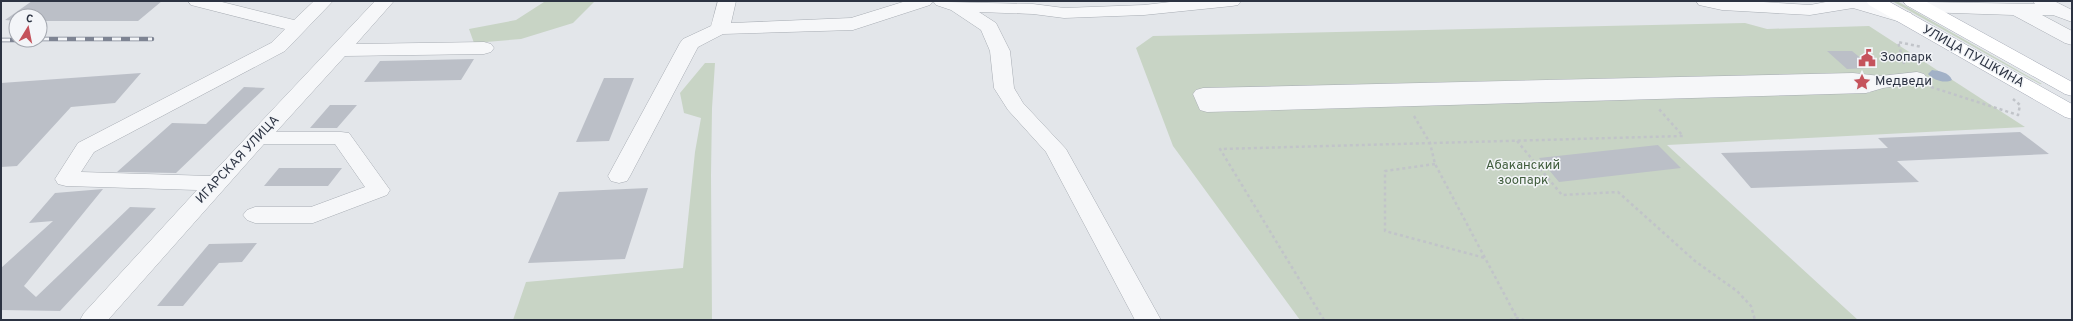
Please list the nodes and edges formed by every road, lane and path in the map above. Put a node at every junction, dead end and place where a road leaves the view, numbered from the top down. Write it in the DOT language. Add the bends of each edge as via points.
graph roads {
  1 [pos="197,1"];
  2 [pos="324,1"];
  3 [pos="385,1"];
  4 [pos="727,1"];
  5 [pos="924,1"];
  6 [pos="1232,1"];
  7 [pos="1705,1"];
  8 [pos="1875,1"];
  9 [pos="1851,2"];
  10 [pos="949,4"];
  11 [pos="2056,7"];
  12 [pos="1913,9"];
  13 [pos="2017,10"];
  14 [pos="2072,16"];
  15 [pos="298,27"];
  16 [pos="720,29"];
  17 [pos="2072,39"];
  18 [pos="484,48"];
  19 [pos="1927,49"];
  20 [pos="339,50"];
  21 [pos="1917,78"];
  22 [pos="1880,82"];
  23 [pos="2072,90"];
  24 [pos="1645,93"];
  25 [pos="2014,96"];
  26 [pos="1406,100"];
  27 [pos="2072,113"];
  28 [pos="258,138"];
  29 [pos="1517,141"];
  30 [pos="1430,143"];
  31 [pos="1435,164"];
  32 [pos="619,176"];
  33 [pos="216,184"];
  34 [pos="255,215"];
  35 [pos="1485,258"];
  36 [pos="1517,318"];
  37 [pos="93,320"];
  38 [pos="1148,320"];
  39 [pos="1324,320"];
  40 [pos="1510,320"];
  41 [pos="1524,320"];
  42 [pos="1755,320"];
  1 -- 15 [label="street"];
  2 -- 15 [label="street"];
  3 -- 20 [label="street, ИГАРСКАЯ УЛИЦА"];
  4 -- 16 [label="street"];
  5 -- 16 [label="street" via="853,24"];
  6 -- 10 [label="street" via="1144,10 1064,13"];
  7 -- 9 [label="street" via="1722,5 1810,10"];
  8 -- 12 [label="main road, УЛИЦА ПУШКИНА"];
  9 -- 12 [label="street"];
  10 -- 38 [label="street" via="989,27 1000,51 1004,88 1015,106 1055,149"];
  11 -- 13 [label="street"];
  11 -- 14 [label="street"];
  12 -- 13 [label="street"];
  12 -- 23 [label="main road, УЛИЦА ПУШКИНА"];
  12 -- 27 [label="main road, УЛИЦА ПУШКИНА"];
  13 -- 17 [label="street"];
  15 -- 33 [label="street" via="278,47 86,148 66,179"];
  16 -- 32 [label="street" via="690,43"];
  18 -- 20 [label="street"];
  19 -- 21 [label="path" via="1898,42 1906,70"];
  20 -- 28 [label="street, ИГАРСКАЯ УЛИЦА"];
  21 -- 22 [label="street"];
  21 -- 25 [label="path" via="1934,89 2018,115 2020,105 2009,96"];
  22 -- 24 [label="street" via="1866,87"];
  22 -- 26 [label="street" via="1853,79 1203,94 1207,106"];
  24 -- 26 [label="street"];
  24 -- 29 [label="path" via="1683,136"];
  26 -- 30 [label="path"];
  28 -- 33 [label="street, ИГАРСКАЯ УЛИЦА"];
  28 -- 34 [label="street" via="341,138 379,190 313,215"];
  29 -- 30 [label="path"];
  29 -- 42 [label="path" via="1562,195 1618,192 1695,261 1737,291 1751,306"];
  30 -- 31 [label="path"];
  30 -- 39 [label="path" via="1220,149"];
  31 -- 35 [label="path"];
  31 -- 35 [label="path" via="1385,171 1385,231"];
  33 -- 37 [label="street, ИГАРСКАЯ УЛИЦА"];
  35 -- 36 [label="path"];
  36 -- 40 [label="path"];
  36 -- 41 [label="path"];
}
